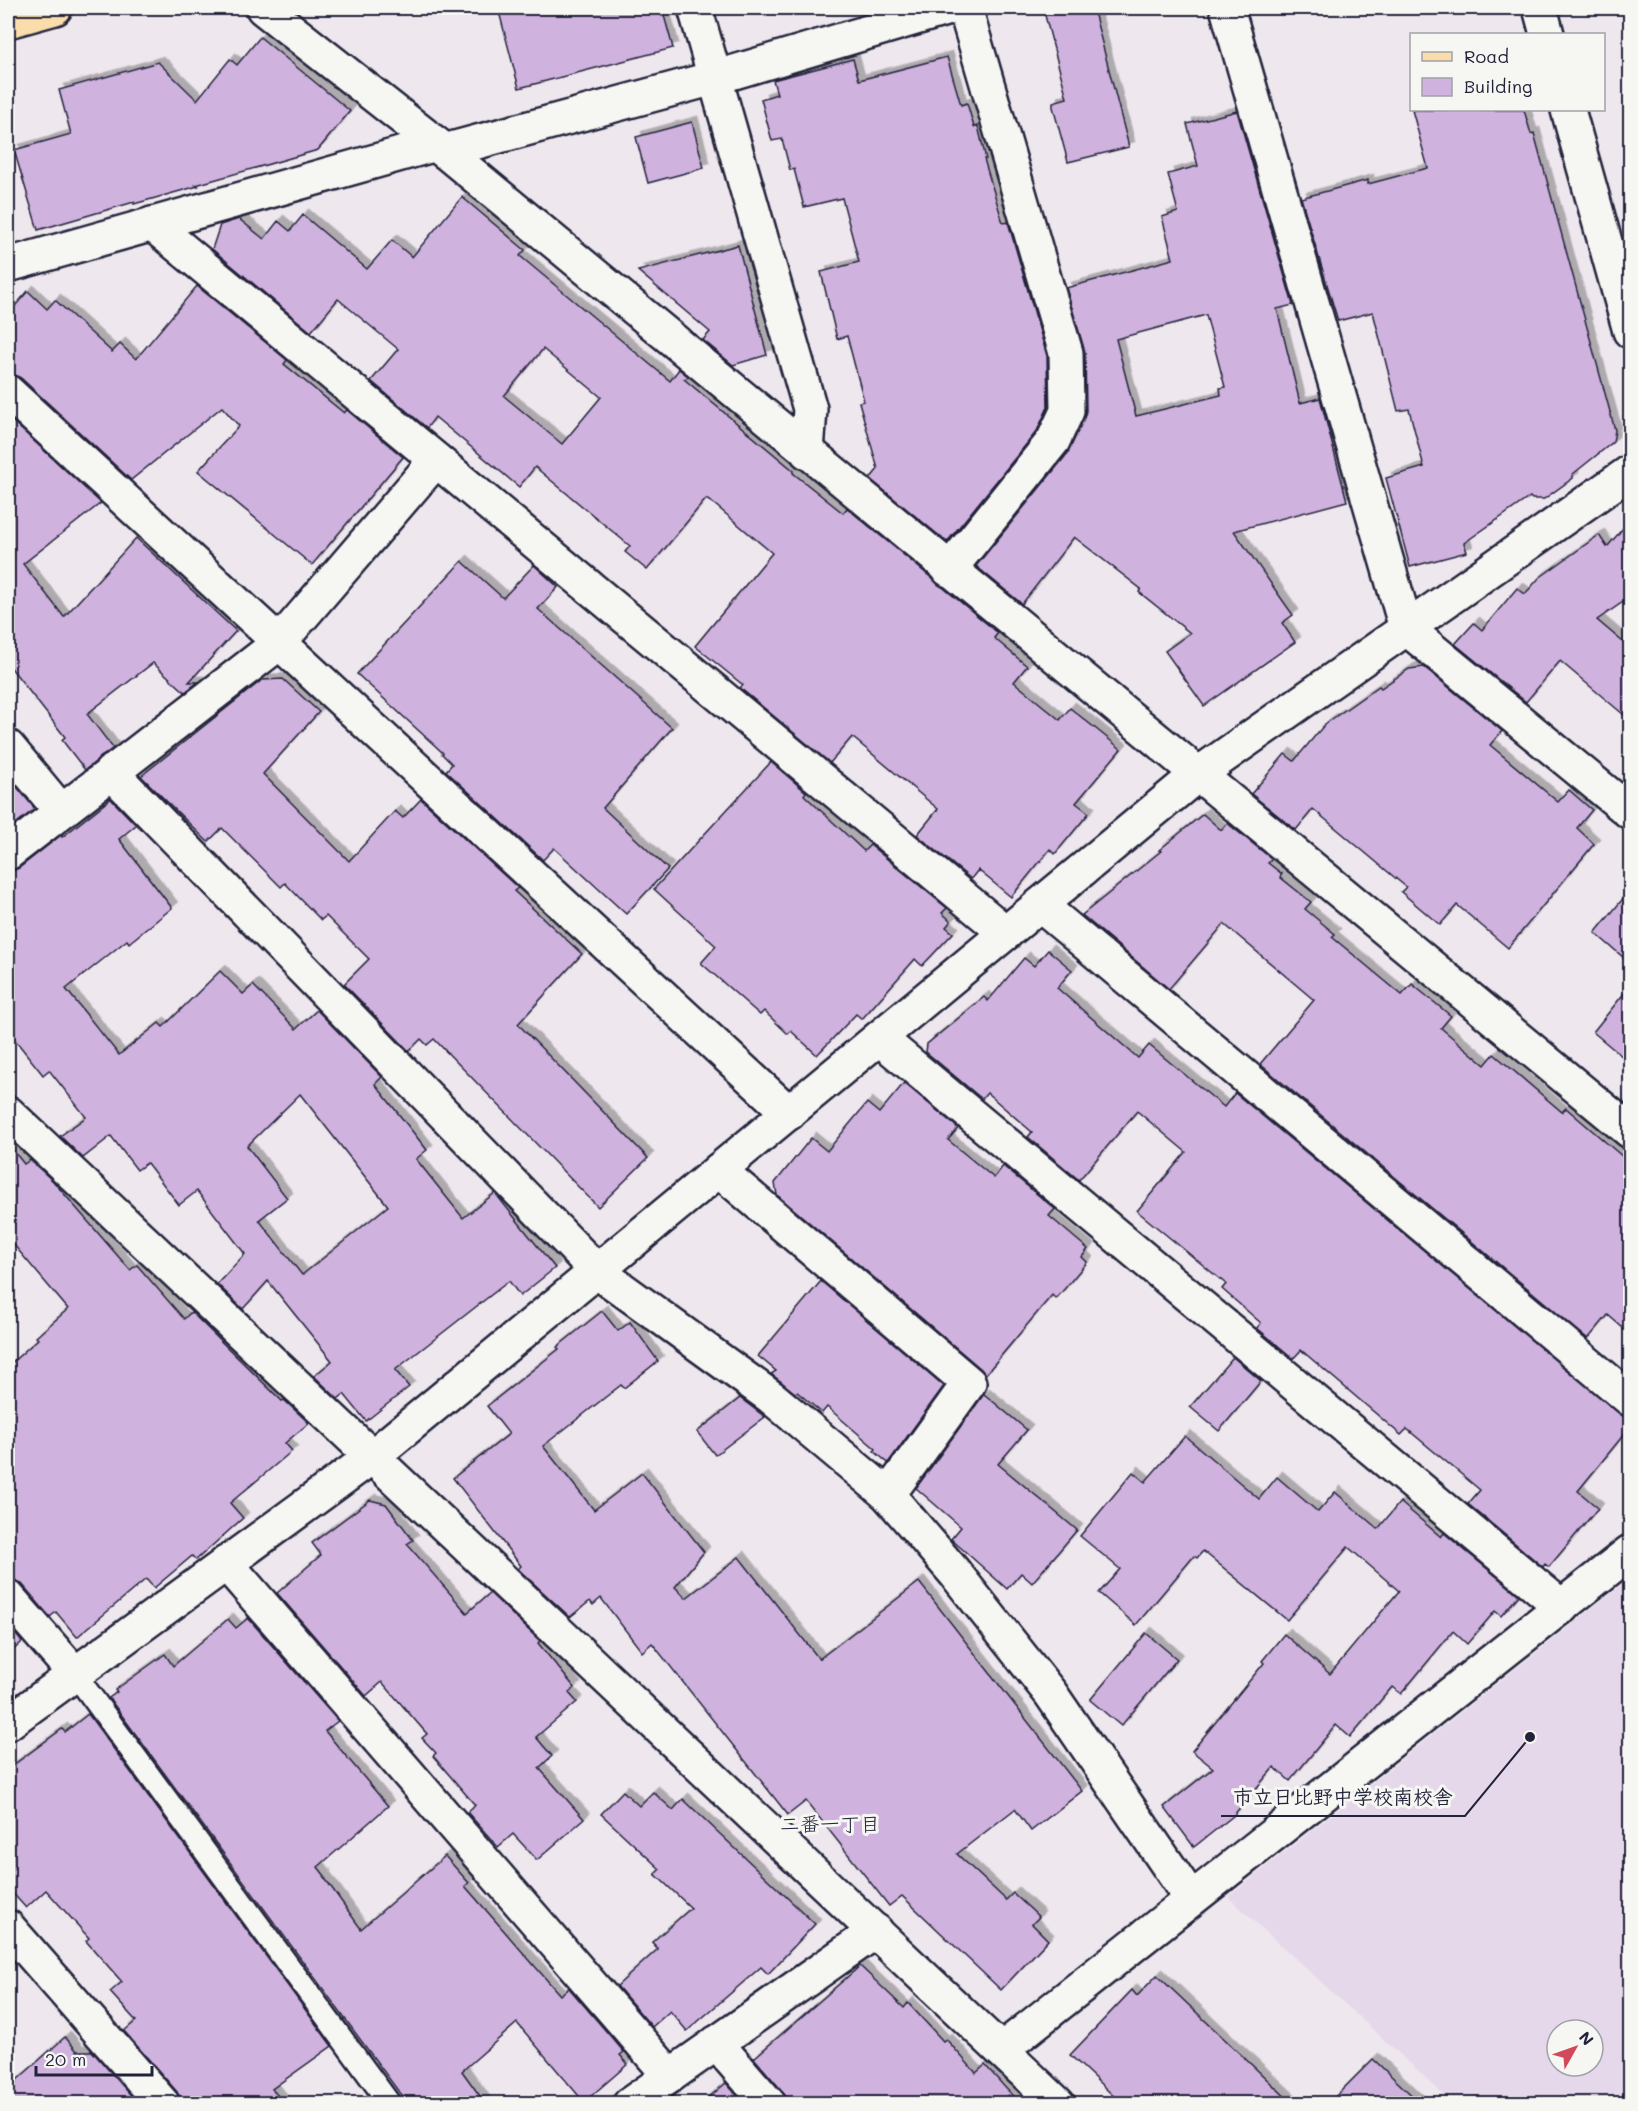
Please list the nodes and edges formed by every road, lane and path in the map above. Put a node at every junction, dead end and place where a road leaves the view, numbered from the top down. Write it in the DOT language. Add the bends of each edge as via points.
graph roads {
  1 [pos="55,8"];
  2 [pos="263,8"];
  3 [pos="695,8"];
  4 [pos="949,8"];
  5 [pos="965,8"];
  6 [pos="1227,8"];
  7 [pos="1540,8"];
  8 [pos="8,21"];
  9 [pos="1547,33"];
  10 [pos="714,78"];
  11 [pos="1568,111"];
  12 [pos="440,147"];
  13 [pos="152,224"];
  14 [pos="8,265"];
  15 [pos="1630,331"];
  16 [pos="8,392"];
  17 [pos="807,452"];
  18 [pos="436,460"];
  19 [pos="1630,472"];
  20 [pos="949,570"];
  21 [pos="1406,628"];
  22 [pos="279,643"];
  23 [pos="8,747"];
  24 [pos="111,772"];
  25 [pos="1197,775"];
  26 [pos="61,811"];
  27 [pos="1630,812"];
  28 [pos="8,853"];
  29 [pos="1040,905"];
  30 [pos="1006,933"];
  31 [pos="879,1038"];
  32 [pos="8,1113"];
  33 [pos="789,1113"];
  34 [pos="1630,1131"];
  35 [pos="719,1170"];
  36 [pos="597,1271"];
  37 [pos="1630,1399"];
  38 [pos="373,1456"];
  39 [pos="888,1495"];
  40 [pos="1630,1552"];
  41 [pos="226,1563"];
  42 [pos="8,1597"];
  43 [pos="1562,1607"];
  44 [pos="75,1674"];
  45 [pos="8,1722"];
  46 [pos="1191,1899"];
  47 [pos="8,1927"];
  48 [pos="876,1931"];
  49 [pos="716,2043"];
  50 [pos="1001,2050"];
  51 [pos="670,2076"];
  52 [pos="163,2103"];
  53 [pos="390,2103"];
  54 [pos="630,2103"];
  55 [pos="769,2103"];
  56 [pos="1058,2103"];
  1 -- 8 [label="main road"];
  2 -- 12 [label="street"];
  3 -- 10 [label="street"];
  4 -- 10 [label="street"];
  5 -- 20 [label="street" via="1066,353 1067,411 1053,441"];
  6 -- 21 [label="street"];
  7 -- 9 [label="street"];
  10 -- 12 [label="street"];
  10 -- 17 [label="street" via="810,409"];
  11 -- 15 [label="street"];
  12 -- 13 [label="street"];
  12 -- 17 [label="street"];
  13 -- 14 [label="street"];
  13 -- 18 [label="street"];
  16 -- 22 [label="street"];
  17 -- 20 [label="street"];
  18 -- 22 [label="street"];
  18 -- 30 [label="street"];
  19 -- 21 [label="street"];
  20 -- 25 [label="street"];
  21 -- 25 [label="street"];
  21 -- 27 [label="street"];
  22 -- 24 [label="street"];
  22 -- 33 [label="street"];
  23 -- 26 [label="street"];
  24 -- 26 [label="street"];
  24 -- 36 [label="street"];
  25 -- 29 [label="street"];
  25 -- 34 [label="street"];
  26 -- 28 [label="street"];
  29 -- 30 [label="street"];
  29 -- 37 [label="street"];
  30 -- 31 [label="street"];
  31 -- 33 [label="street"];
  31 -- 43 [label="street"];
  32 -- 38 [label="street"];
  33 -- 35 [label="street"];
  35 -- 36 [label="street"];
  35 -- 39 [label="street" via="969,1383"];
  36 -- 38 [label="street"];
  36 -- 39 [label="street" via="771,1397"];
  38 -- 41 [label="street"];
  38 -- 48 [label="street"];
  39 -- 46 [label="street" via="1051,1694"];
  40 -- 43 [label="street"];
  41 -- 44 [label="street"];
  41 -- 51 [label="street"];
  42 -- 44 [label="street"];
  43 -- 46 [label="street"];
  44 -- 45 [label="street"];
  44 -- 53 [label="lane"];
  46 -- 50 [label="street"];
  47 -- 52 [label="street"];
  48 -- 49 [label="street"];
  48 -- 50 [label="street"];
  49 -- 51 [label="street"];
  49 -- 55 [label="street"];
  50 -- 56 [label="street"];
  51 -- 54 [label="street"];
}
